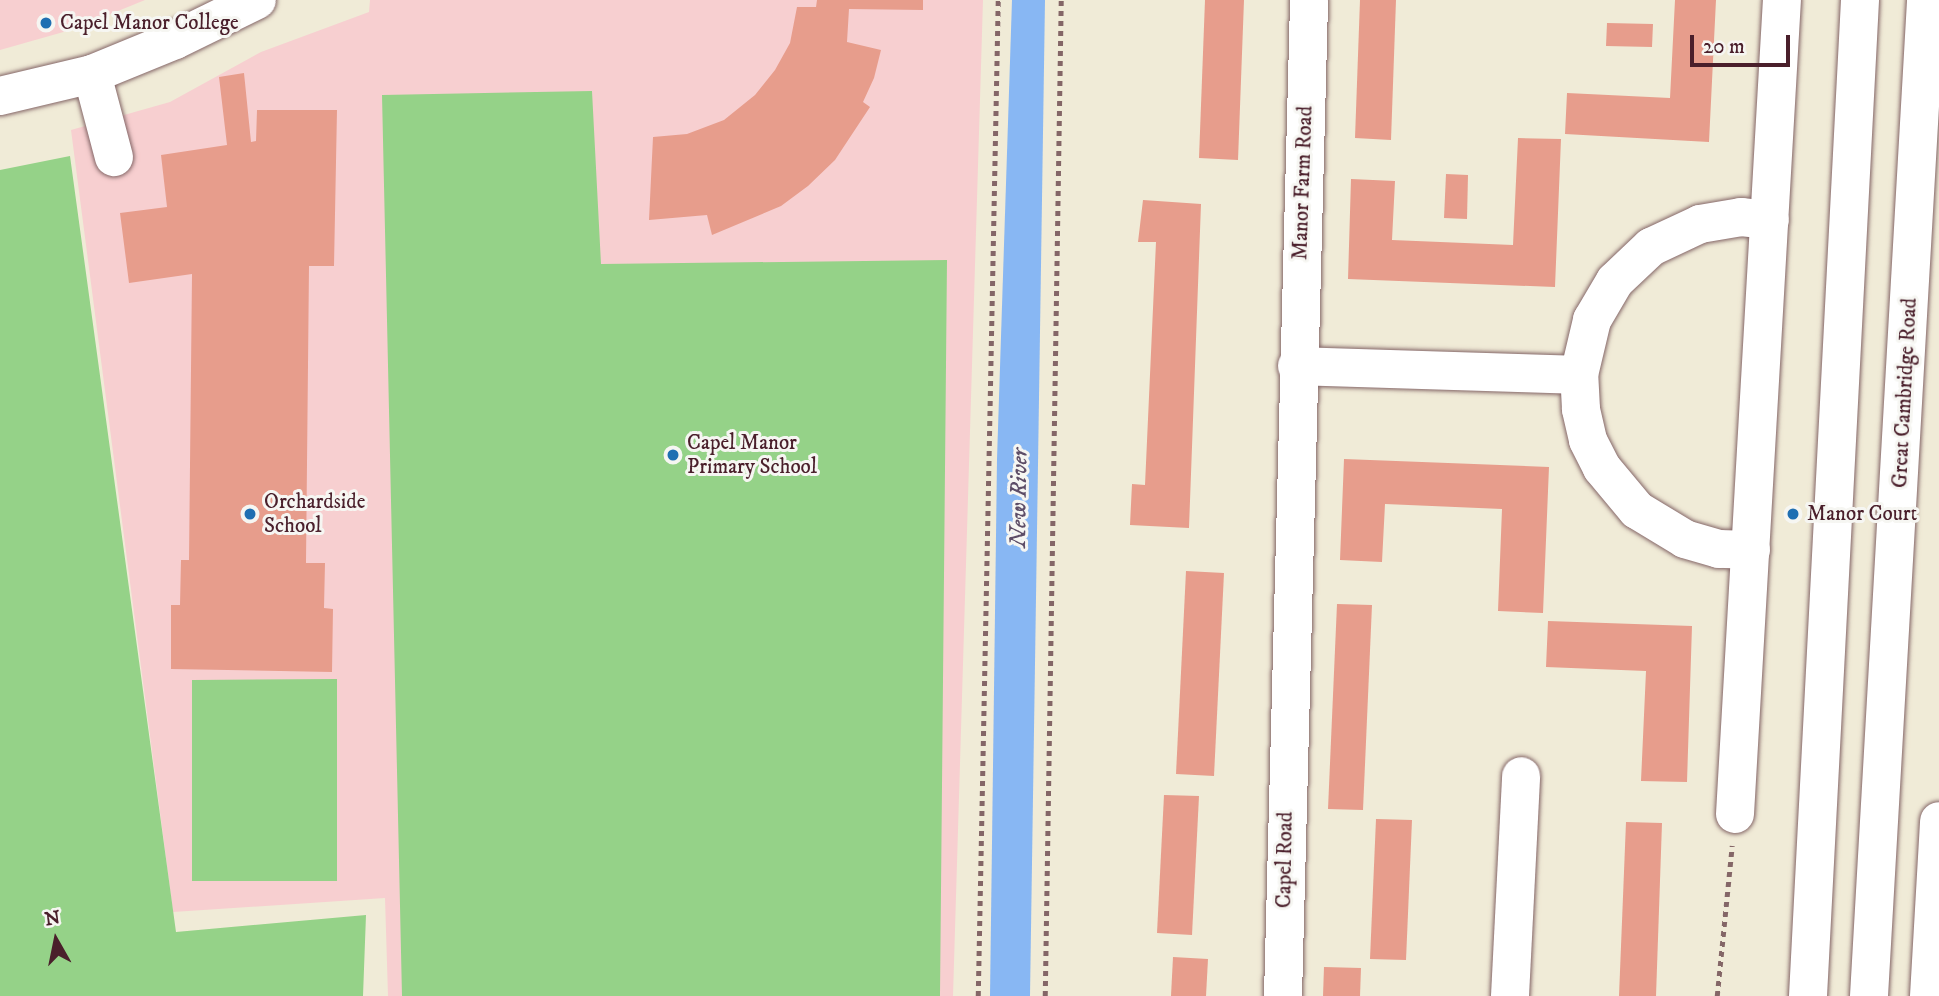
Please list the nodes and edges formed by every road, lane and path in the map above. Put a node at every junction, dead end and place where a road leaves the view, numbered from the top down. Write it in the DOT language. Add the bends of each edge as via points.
graph roads {
  1 [pos="257,0"];
  2 [pos="998,0"];
  3 [pos="1061,0"];
  4 [pos="1309,0"];
  5 [pos="1782,0"];
  6 [pos="1860,0"];
  7 [pos="1926,0"];
  8 [pos="92,74"];
  9 [pos="0,96"];
  10 [pos="114,157"];
  11 [pos="1770,220"];
  12 [pos="1297,366"];
  13 [pos="1579,376"];
  14 [pos="1751,550"];
  15 [pos="1521,776"];
  16 [pos="1735,814"];
  17 [pos="1939,821"];
  18 [pos="978,996"];
  19 [pos="1045,996"];
  20 [pos="1283,996"];
  21 [pos="1510,996"];
  22 [pos="1717,996"];
  23 [pos="1808,996"];
  24 [pos="1869,996"];
  25 [pos="1930,996"];
  1 -- 8 [label="main road"];
  2 -- 18 [label="path"];
  3 -- 19 [label="path"];
  4 -- 12 [label="main road, Manor Farm Road"];
  5 -- 11 [label="main road"];
  6 -- 23 [label="main road"];
  7 -- 24 [label="main road, Great Cambridge Road"];
  8 -- 9 [label="main road"];
  8 -- 10 [label="main road"];
  11 -- 13 [label="main road" via="1741,217 1700,224 1651,247 1615,281 1592,320"];
  11 -- 14 [label="main road"];
  12 -- 13 [label="main road"];
  12 -- 20 [label="main road, Capel Road"];
  13 -- 14 [label="main road" via="1588,440 1602,468 1637,510 1685,539 1719,549"];
  14 -- 16 [label="main road"];
  15 -- 21 [label="main road"];
  16 -- 22 [label="path"];
  17 -- 25 [label="main road"];
}
